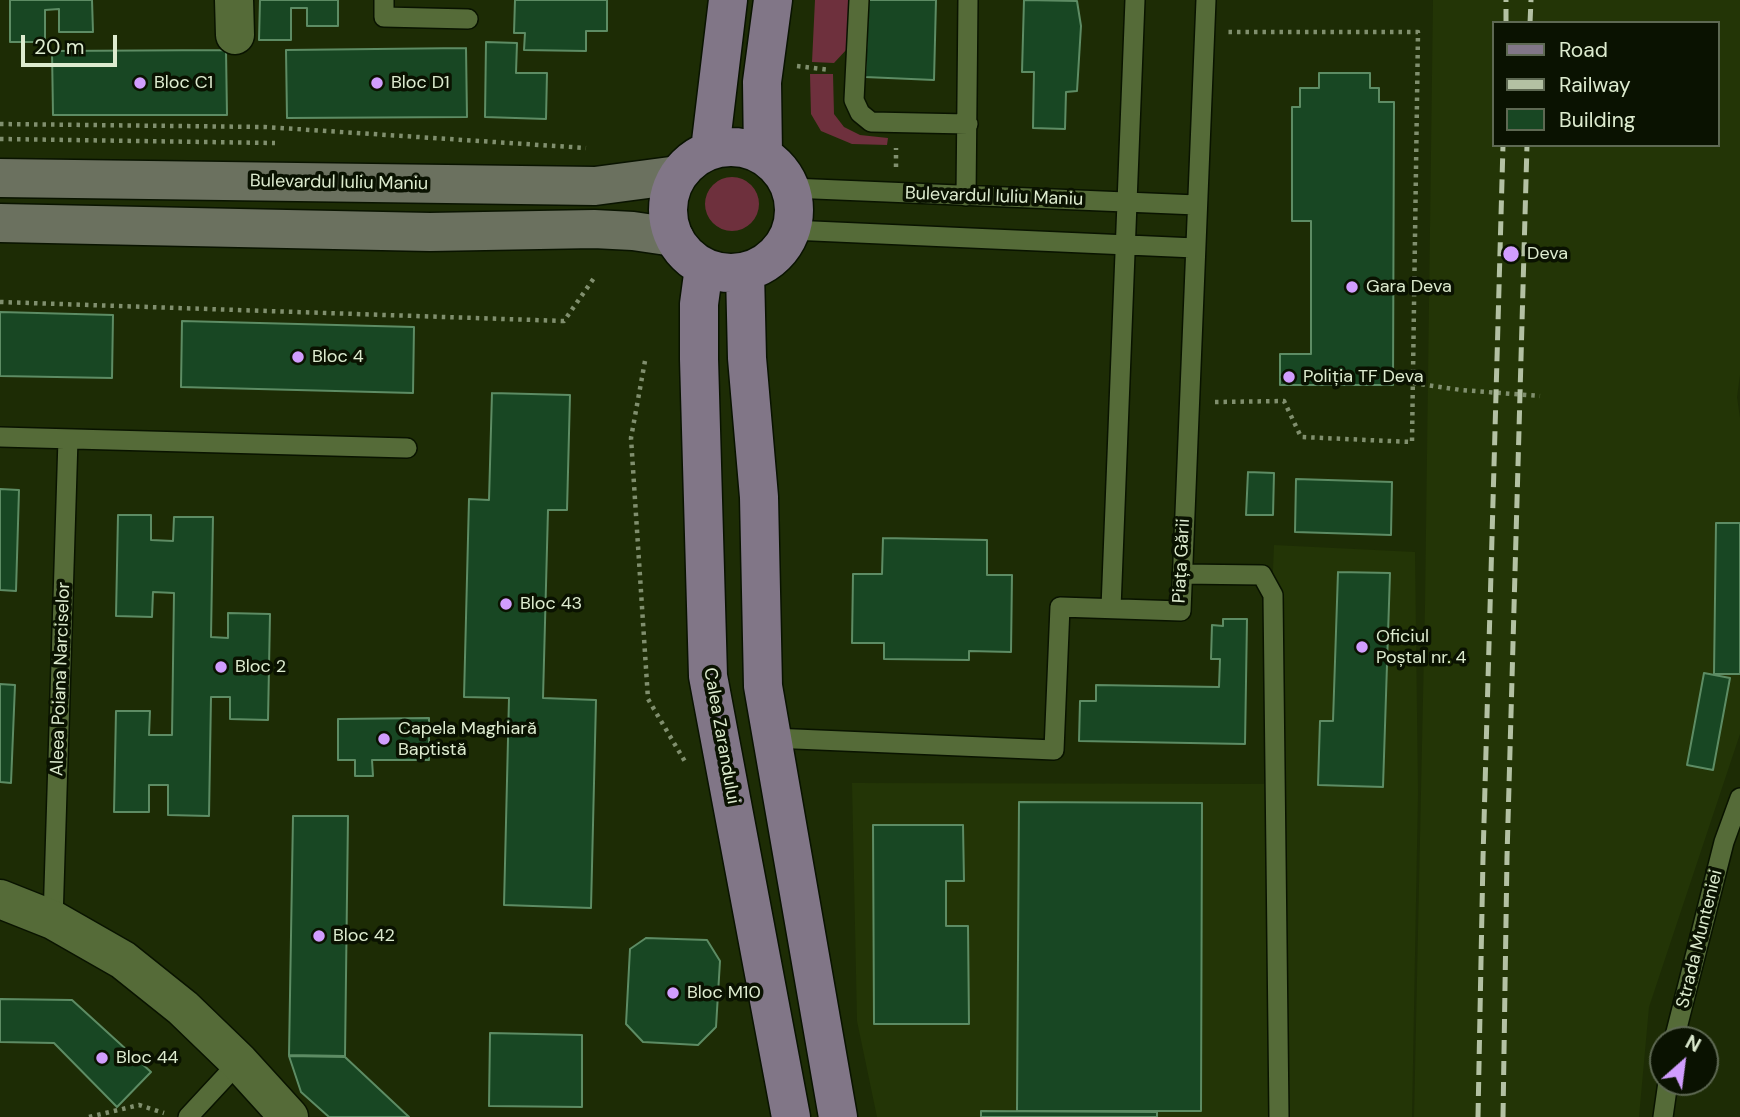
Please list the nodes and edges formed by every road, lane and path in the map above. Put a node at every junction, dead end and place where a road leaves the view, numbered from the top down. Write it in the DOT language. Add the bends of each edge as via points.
graph roads {
  1 [pos="384,0"];
  2 [pos="728,0"];
  3 [pos="773,0"];
  4 [pos="859,0"];
  5 [pos="968,0"];
  6 [pos="1135,0"];
  7 [pos="1206,0"];
  8 [pos="468,19"];
  9 [pos="1204,32"];
  10 [pos="764,62"];
  11 [pos="856,73"];
  12 [pos="897,122"];
  13 [pos="0,124"];
  14 [pos="968,124"];
  15 [pos="595,148"];
  16 [pos="710,150"];
  17 [pos="763,155"];
  18 [pos="678,175"];
  19 [pos="0,178"];
  20 [pos="791,188"];
  21 [pos="895,192"];
  22 [pos="967,195"];
  23 [pos="1127,202"];
  24 [pos="1197,205"];
  25 [pos="0,223"];
  26 [pos="792,230"];
  27 [pos="674,237"];
  28 [pos="1125,245"];
  29 [pos="1195,248"];
  30 [pos="704,267"];
  31 [pos="746,272"];
  32 [pos="594,278"];
  33 [pos="0,302"];
  34 [pos="645,361"];
  35 [pos="1413,383"];
  36 [pos="1541,396"];
  37 [pos="1190,402"];
  38 [pos="0,437"];
  39 [pos="68,439"];
  40 [pos="407,448"];
  41 [pos="1182,573"];
  42 [pos="1111,608"];
  43 [pos="772,738"];
  44 [pos="687,765"];
  45 [pos="1740,798"];
  46 [pos="0,899"];
  47 [pos="54,920"];
  48 [pos="1678,1026"];
  49 [pos="239,1062"];
  50 [pos="1666,1096"];
  51 [pos="165,1113"];
  52 [pos="89,1117"];
  53 [pos="188,1117"];
  54 [pos="289,1117"];
  55 [pos="791,1117"];
  56 [pos="838,1117"];
  57 [pos="1279,1117"];
  58 [pos="1663,1117"];
  1 -- 8 [label="lane" via="384,18"];
  2 -- 16 [label="main road"];
  3 -- 10 [label="main road"];
  4 -- 11 [label="lane"];
  5 -- 14 [label="lane"];
  6 -- 23 [label="lane"];
  7 -- 9 [label="lane, Piața Gării"];
  9 -- 24 [label="lane, Piața Gării"];
  9 -- 35 [label="path" via="1418,32"];
  10 -- 11 [label="path"];
  10 -- 17 [label="main road"];
  11 -- 12 [label="lane" via="854,100 860,113 872,122"];
  12 -- 14 [label="lane"];
  12 -- 21 [label="path"];
  13 -- 15 [label="path" via="265,127"];
  14 -- 22 [label="lane"];
  16 -- 17 [label="main road" via="746,148"];
  16 -- 18 [label="main road"];
  17 -- 20 [label="main road"];
  18 -- 19 [label="main road, Bulevardul Iuliu Maniu" via="594,186"];
  18 -- 27 [label="main road" via="668,205"];
  20 -- 21 [label="lane, Bulevardul Iuliu Maniu"];
  20 -- 26 [label="main road"];
  21 -- 22 [label="lane, Bulevardul Iuliu Maniu"];
  22 -- 23 [label="lane, Bulevardul Iuliu Maniu"];
  23 -- 24 [label="lane, Bulevardul Iuliu Maniu"];
  23 -- 28 [label="lane"];
  24 -- 29 [label="lane, Piața Gării"];
  25 -- 27 [label="main road" via="430,232 594,229"];
  26 -- 28 [label="lane"];
  26 -- 31 [label="main road" via="765,264"];
  27 -- 30 [label="main road" via="686,255"];
  28 -- 29 [label="lane"];
  28 -- 42 [label="lane"];
  29 -- 37 [label="lane, Piața Gării"];
  30 -- 31 [label="main road" via="724,273"];
  30 -- 55 [label="main road, Calea Zarandului" via="699,359 708,676"];
  31 -- 43 [label="main road" via="747,358 759,497 763,686"];
  32 -- 33 [label="path" via="564,321"];
  34 -- 44 [label="path" via="631,438 648,699"];
  35 -- 36 [label="path"];
  35 -- 37 [label="path" via="1412,442 1301,438 1284,401"];
  37 -- 41 [label="lane, Piața Gării"];
  38 -- 39 [label="lane"];
  39 -- 40 [label="lane"];
  39 -- 47 [label="lane, Aleea Poiana Narciselor"];
  41 -- 42 [label="lane, Piața Gării" via="1181,611"];
  41 -- 57 [label="lane" via="1262,575 1273,595"];
  42 -- 43 [label="lane" via="1060,607 1054,750"];
  43 -- 56 [label="main road"];
  45 -- 48 [label="lane, Strada Munteniei" via="1724,842"];
  46 -- 47 [label="street"];
  47 -- 49 [label="street" via="123,960 183,1008"];
  49 -- 53 [label="lane"];
  49 -- 54 [label="street"];
  50 -- 58 [label="lane"];
  51 -- 52 [label="path" via="139,1105"];
}
